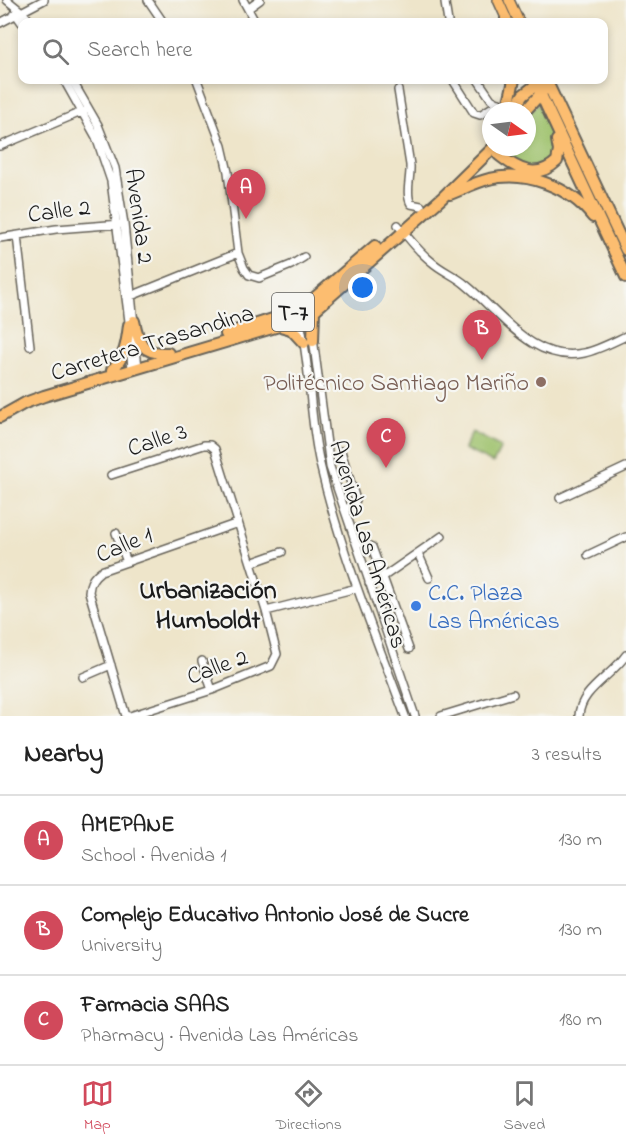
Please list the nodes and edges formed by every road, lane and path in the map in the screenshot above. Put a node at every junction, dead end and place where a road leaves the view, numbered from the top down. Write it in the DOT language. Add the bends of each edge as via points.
graph roads {
  1 [pos="44,0"];
  2 [pos="148,0"];
  3 [pos="243,0"];
  4 [pos="260,0"];
  5 [pos="446,0"];
  6 [pos="498,0"];
  7 [pos="509,0"];
  8 [pos="8,1"];
  9 [pos="249,8"];
  10 [pos="20,14"];
  11 [pos="21,18"];
  12 [pos="26,18"];
  13 [pos="160,18"];
  14 [pos="253,18"];
  15 [pos="447,18"];
  16 [pos="506,18"];
  17 [pos="517,18"];
  18 [pos="0,23"];
  19 [pos="67,84"];
  20 [pos="74,84"];
  21 [pos="199,84"];
  22 [pos="456,84"];
  23 [pos="481,84"];
  24 [pos="513,84"];
  25 [pos="540,84"];
  26 [pos="540,84"];
  27 [pos="541,84"];
  28 [pos="542,84"];
  29 [pos="398,90"];
  30 [pos="496,102"];
  31 [pos="508,102"];
  32 [pos="514,102"];
  33 [pos="530,102"];
  34 [pos="86,110"];
  35 [pos="482,114"];
  36 [pos="554,125"];
  37 [pos="0,146"];
  38 [pos="482,150"];
  39 [pos="486,156"];
  40 [pos="500,156"];
  41 [pos="442,198"];
  42 [pos="421,206"];
  43 [pos="121,224"];
  44 [pos="400,228"];
  45 [pos="603,230"];
  46 [pos="17,236"];
  47 [pos="0,238"];
  48 [pos="626,249"];
  49 [pos="238,254"];
  50 [pos="304,257"];
  51 [pos="626,277"];
  52 [pos="131,296"];
  53 [pos="304,313"];
  54 [pos="132,323"];
  55 [pos="279,326"];
  56 [pos="626,336"];
  57 [pos="309,342"];
  58 [pos="30,346"];
  59 [pos="168,353"];
  60 [pos="135,366"];
  61 [pos="112,370"];
  62 [pos="44,396"];
  63 [pos="0,417"];
  64 [pos="215,448"];
  65 [pos="341,451"];
  66 [pos="626,467"];
  67 [pos="111,475"];
  68 [pos="560,498"];
  69 [pos="346,509"];
  70 [pos="238,523"];
  71 [pos="116,533"];
  72 [pos="442,536"];
  73 [pos="626,537"];
  74 [pos="354,538"];
  75 [pos="282,552"];
  76 [pos="418,553"];
  77 [pos="588,555"];
  78 [pos="127,562"];
  79 [pos="251,563"];
  80 [pos="383,577"];
  81 [pos="429,578"];
  82 [pos="369,583"];
  83 [pos="357,588"];
  84 [pos="266,611"];
  85 [pos="399,623"];
  86 [pos="386,632"];
  87 [pos="409,649"];
  88 [pos="202,661"];
  89 [pos="625,661"];
  90 [pos="111,665"];
  91 [pos="83,676"];
  92 [pos="212,690"];
  93 [pos="513,694"];
  94 [pos="128,716"];
  95 [pos="405,716"];
  96 [pos="415,716"];
  97 [pos="441,716"];
  98 [pos="579,716"];
  1 -- 10 [label="street"];
  2 -- 13 [label="street"];
  3 -- 9 [label="street"];
  4 -- 9 [label="street"];
  5 -- 15 [label="street"];
  6 -- 16 [label="main road"];
  7 -- 17 [label="main road"];
  8 -- 10 [label="street"];
  9 -- 14 [label="street"];
  10 -- 11 [label="street"];
  10 -- 12 [label="street"];
  10 -- 18 [label="street"];
  19 -- 34 [label="street"];
  20 -- 34 [label="street"];
  21 -- 49 [label="street" via="222,146"];
  22 -- 35 [label="street" via="474,112"];
  23 -- 30 [label="street"];
  24 -- 31 [label="highway"];
  25 -- 32 [label="highway"];
  26 -- 33 [label="highway"];
  27 -- 36 [label="highway"];
  28 -- 48 [label="highway"];
  29 -- 42 [label="street" via="410,165 408,198 411,204"];
  34 -- 37 [label="street"];
  34 -- 43 [label="street" via="111,181"];
  36 -- 40 [label="highway" via="559,151 557,160 545,170 517,168"];
  36 -- 45 [label="highway"];
  38 -- 42 [label="highway, Carretera Trasandina / T-7"];
  39 -- 41 [label="highway, Carretera Trasandina / T-7"];
  41 -- 44 [label="highway, Carretera Trasandina / T-7"];
  41 -- 45 [label="highway" via="490,179 510,177 544,182 578,202"];
  42 -- 44 [label="highway, Carretera Trasandina / T-7"];
  43 -- 46 [label="street, Calle 2"];
  43 -- 52 [label="street, Avenida 2"];
  43 -- 54 [label="street"];
  44 -- 53 [label="highway, Carretera Trasandina / T-7"];
  44 -- 56 [label="street" via="431,262 465,283 518,334 533,343 577,355"];
  45 -- 51 [label="highway"];
  46 -- 47 [label="street, Calle 2"];
  46 -- 58 [label="street"];
  49 -- 50 [label="street" via="249,275 259,278"];
  49 -- 52 [label="street"];
  52 -- 54 [label="street, Avenida 2"];
  53 -- 55 [label="highway, Carretera Trasandina / T-7"];
  53 -- 57 [label="highway"];
  53 -- 57 [label="street, Avenida Las Américas"];
  53 -- 59 [label="highway, Carretera Trasandina / T-7"];
  54 -- 59 [label="highway" via="143,347"];
  54 -- 60 [label="street, Avenida 2"];
  54 -- 61 [label="highway" via="121,360"];
  55 -- 57 [label="highway"];
  55 -- 60 [label="highway, Carretera Trasandina / T-7"];
  57 -- 69 [label="street, Avenida Las Américas" via="330,467"];
  57 -- 83 [label="street, Avenida Las Américas" via="320,461"];
  59 -- 60 [label="highway, Carretera Trasandina / T-7"];
  60 -- 61 [label="highway, Carretera Trasandina / T-7"];
  60 -- 62 [label="highway, Carretera Trasandina / T-7"];
  61 -- 62 [label="highway, Carretera Trasandina / T-7"];
  62 -- 63 [label="highway, Carretera Trasandina / T-7"];
  64 -- 67 [label="street, Calle 3" via="204,445"];
  64 -- 70 [label="street, Calle 2"];
  65 -- 69 [label="street" via="356,501"];
  66 -- 68 [label="street"];
  69 -- 74 [label="street, Avenida Las Américas"];
  70 -- 78 [label="street, Calle 1"];
  70 -- 79 [label="street, Calle 2"];
  71 -- 78 [label="street"];
  72 -- 76 [label="street"];
  73 -- 77 [label="street"];
  74 -- 80 [label="street" via="372,547"];
  74 -- 82 [label="street, Avenida Las Américas"];
  75 -- 79 [label="street"];
  76 -- 80 [label="street"];
  76 -- 81 [label="street"];
  78 -- 90 [label="street, Calle 1" via="101,571 90,583 89,592"];
  79 -- 84 [label="street, Calle 2"];
  80 -- 82 [label="street"];
  80 -- 85 [label="street"];
  82 -- 86 [label="street, Avenida Las Américas"];
  83 -- 84 [label="street"];
  83 -- 95 [label="street, Avenida Las Américas"];
  84 -- 92 [label="street, Calle 2" via="277,654 274,663"];
  85 -- 86 [label="street"];
  85 -- 87 [label="street"];
  86 -- 96 [label="street, Avenida Las Américas"];
  88 -- 92 [label="street"];
  89 -- 98 [label="street" via="585,696"];
  90 -- 91 [label="street"];
  90 -- 94 [label="street, Calle 1"];
  92 -- 94 [label="street, Calle 2"];
  93 -- 97 [label="street"];
}
